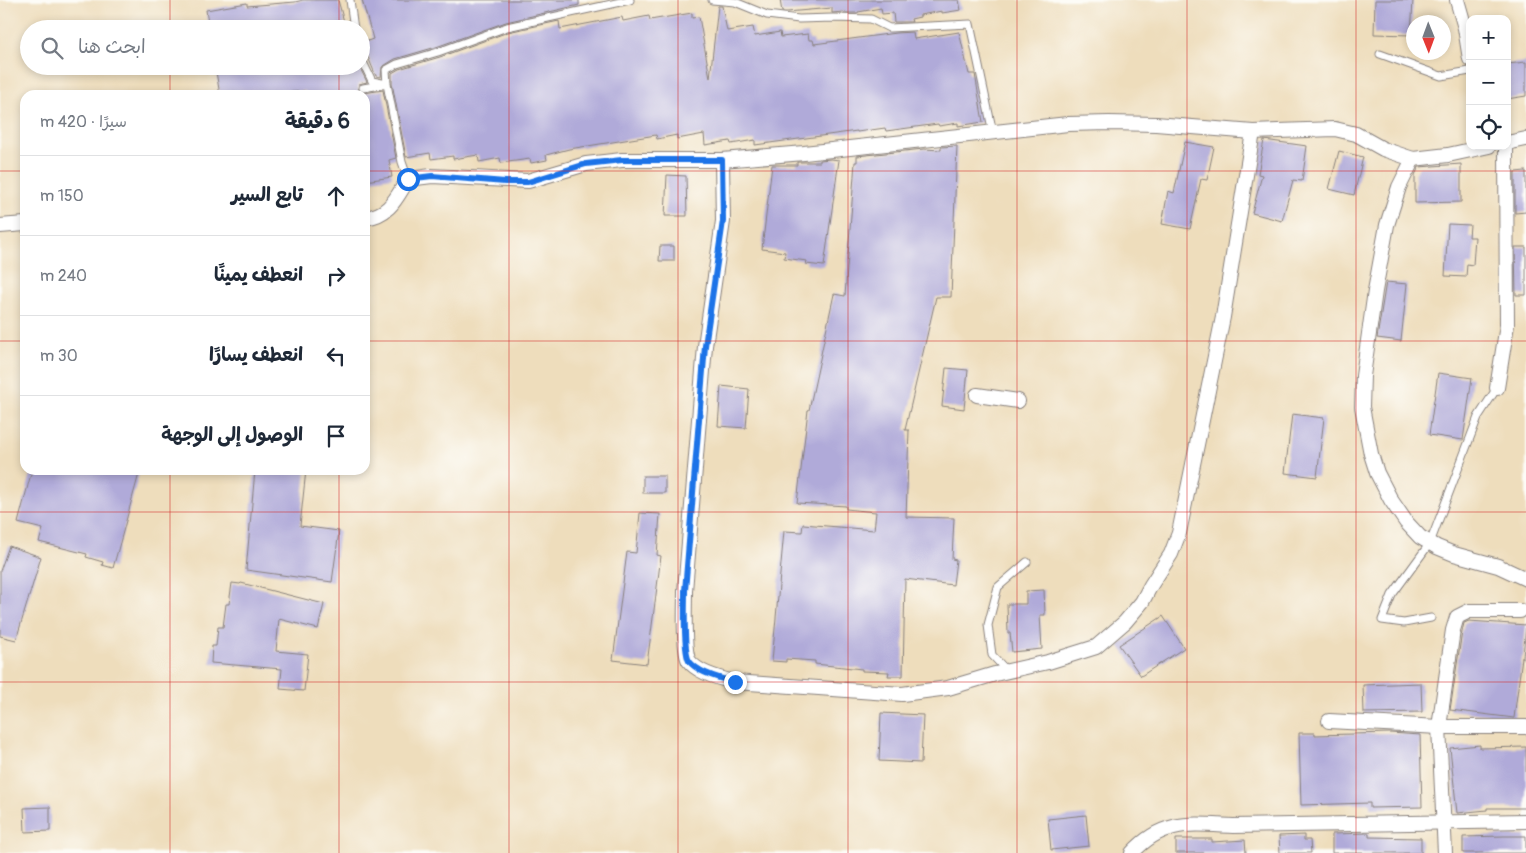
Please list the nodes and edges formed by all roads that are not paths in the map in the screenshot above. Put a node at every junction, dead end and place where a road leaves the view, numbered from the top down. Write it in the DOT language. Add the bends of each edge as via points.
graph roads {
  1 [pos="350,0"];
  2 [pos="630,0"];
  3 [pos="712,0"];
  4 [pos="1457,0"];
  5 [pos="353,20"];
  6 [pos="1466,38"];
  7 [pos="1380,54"];
  8 [pos="1466,72"];
  9 [pos="369,75"];
  10 [pos="387,84"];
  11 [pos="363,88"];
  12 [pos="1253,132"];
  13 [pos="993,133"];
  14 [pos="1511,134"];
  15 [pos="1525,139"];
  16 [pos="1511,142"];
  17 [pos="1471,150"];
  18 [pos="1506,150"];
  19 [pos="1413,158"];
  20 [pos="722,160"];
  21 [pos="408,179"];
  22 [pos="370,217"];
  23 [pos="20,224"];
  24 [pos="0,226"];
  25 [pos="1497,388"];
  26 [pos="977,395"];
  27 [pos="1018,401"];
  28 [pos="1430,543"];
  29 [pos="1027,562"];
  30 [pos="1526,579"];
  31 [pos="1520,611"];
  32 [pos="1431,618"];
  33 [pos="1008,671"];
  34 [pos="1329,721"];
  35 [pos="1439,727"];
  36 [pos="1526,727"];
  37 [pos="1526,821"];
  38 [pos="1444,822"];
  39 [pos="1132,853"];
  40 [pos="1445,853"];
  1 -- 5 [label="lane"];
  2 -- 10 [label="lane" via="507,27 397,64 386,70"];
  3 -- 13 [label="lane" via="735,2 767,15 799,19 870,19 889,28 970,24"];
  4 -- 6 [label="street"];
  7 -- 8 [label="lane" via="1441,76"];
  9 -- 10 [label="lane" via="372,81"];
  10 -- 11 [label="lane"];
  10 -- 21 [label="lane"];
  12 -- 13 [label="street" via="1109,122"];
  12 -- 19 [label="street" via="1345,131 1383,149"];
  12 -- 33 [label="street" via="1223,316 1179,533 1171,554 1142,602 1125,622 1096,646"];
  13 -- 20 [label="street"];
  14 -- 15 [label="street"];
  15 -- 16 [label="street"];
  17 -- 19 [label="street"];
  18 -- 25 [label="street" via="1507,325"];
  19 -- 28 [label="street" via="1399,187 1380,256 1363,376 1362,408 1376,473 1406,522"];
  20 -- 21 [label="street" via="622,160 586,164 528,182 432,176"];
  20 -- 33 [label="street" via="723,221 705,346 685,591 688,659 717,678 735,682 902,694 948,688"];
  21 -- 22 [label="street" via="391,207"];
  23 -- 24 [label="street"];
  25 -- 28 [label="lane" via="1478,417"];
  26 -- 27 [label="street"];
  28 -- 30 [label="street"];
  28 -- 32 [label="lane" via="1392,595 1382,620 1404,623"];
  29 -- 33 [label="lane" via="998,587 988,625 992,655"];
  31 -- 35 [label="street" via="1469,611 1457,617"];
  34 -- 35 [label="street"];
  35 -- 36 [label="street"];
  35 -- 38 [label="street"];
  37 -- 38 [label="street"];
  38 -- 39 [label="street" via="1195,824 1160,831 1144,840"];
  38 -- 40 [label="street"];
}
